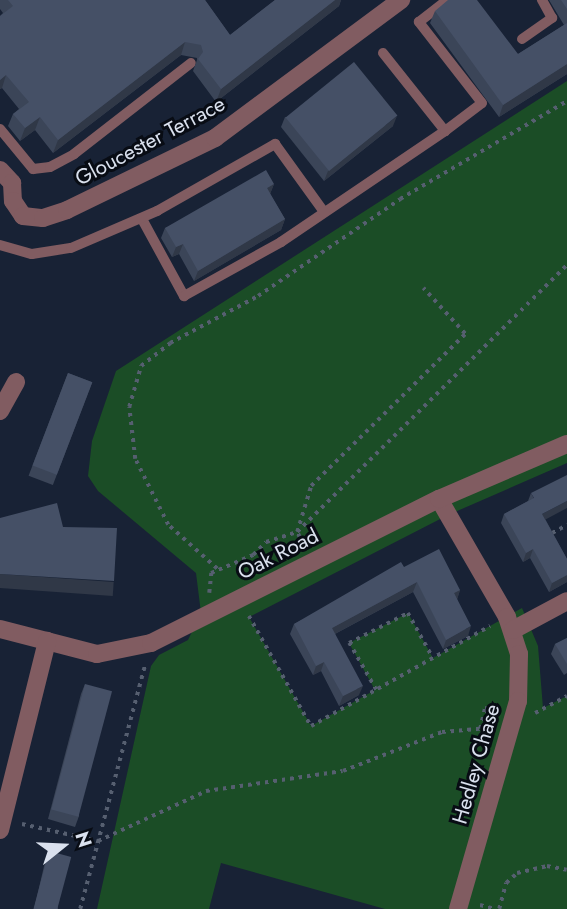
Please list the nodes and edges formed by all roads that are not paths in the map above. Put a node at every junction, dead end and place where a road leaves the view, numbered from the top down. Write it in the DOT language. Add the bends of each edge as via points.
graph roads {
  1 [pos="401,0"];
  2 [pos="447,0"];
  3 [pos="542,0"];
  4 [pos="522,38"];
  5 [pos="383,53"];
  6 [pos="191,63"];
  7 [pos="0,129"];
  8 [pos="445,131"];
  9 [pos="0,170"];
  10 [pos="324,212"];
  11 [pos="142,219"];
  12 [pos="0,245"];
  13 [pos="16,382"];
  14 [pos="0,411"];
  15 [pos="567,444"];
  16 [pos="439,499"];
  17 [pos="567,601"];
  18 [pos="510,624"];
  19 [pos="0,629"];
  20 [pos="47,641"];
  21 [pos="1,825"];
  22 [pos="458,909"];
  1 -- 9 [label="street, Gloucester Terrace" via="215,138 66,210 43,218 23,216 13,201 12,183"];
  2 -- 8 [label="lane" via="419,22 482,103"];
  3 -- 4 [label="lane" via="552,18"];
  5 -- 8 [label="lane"];
  6 -- 7 [label="lane" via="74,154 50,167 33,169"];
  8 -- 10 [label="lane"];
  10 -- 11 [label="lane" via="275,144"];
  10 -- 11 [label="lane" via="184,296"];
  11 -- 12 [label="lane" via="56,252 32,254"];
  13 -- 14 [label="street"];
  15 -- 16 [label="street, Oak Road"];
  16 -- 18 [label="street, Hedley Chase"];
  16 -- 20 [label="street, Oak Road" via="151,643 97,654"];
  17 -- 18 [label="street"];
  18 -- 22 [label="street, Hedley Chase" via="520,678"];
  19 -- 20 [label="street, Oak Road"];
  20 -- 21 [label="street"];
}
